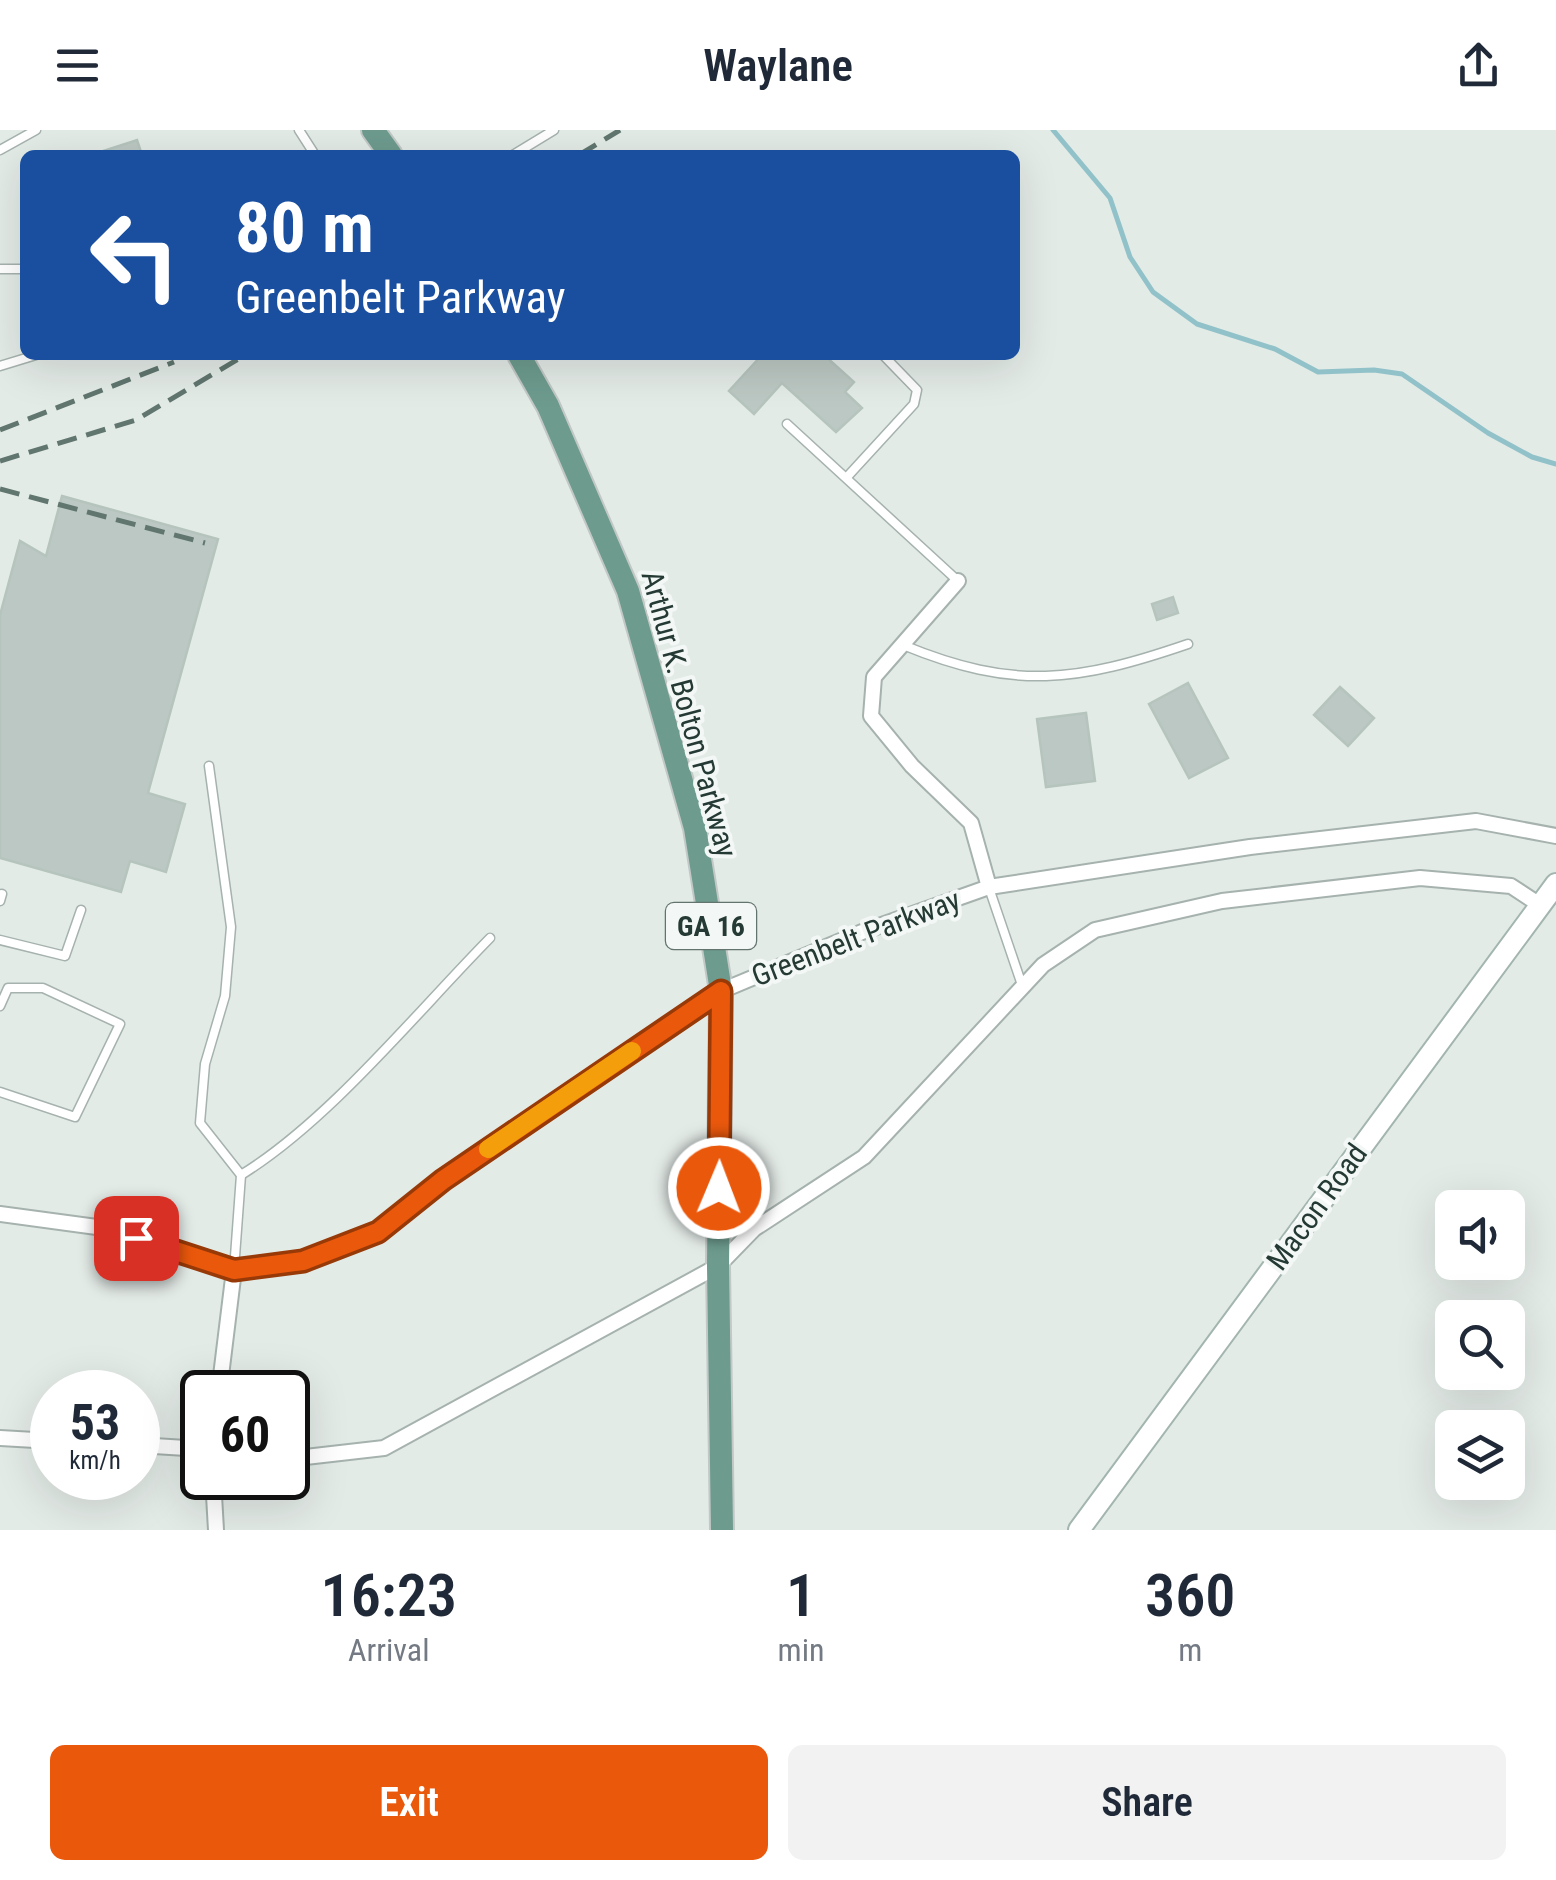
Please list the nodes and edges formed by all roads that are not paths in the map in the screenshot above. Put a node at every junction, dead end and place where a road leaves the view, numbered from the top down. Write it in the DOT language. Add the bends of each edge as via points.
graph roads {
  1 [pos="36,130"];
  2 [pos="372,130"];
  3 [pos="554,130"];
  4 [pos="0,150"];
  5 [pos="387,150"];
  6 [pos="520,150"];
  7 [pos="522,360"];
  8 [pos="888,360"];
  9 [pos="787,424"];
  10 [pos="847,477"];
  11 [pos="958,581"];
  12 [pos="1188,644"];
  13 [pos="903,645"];
  14 [pos="209,766"];
  15 [pos="1556,836"];
  16 [pos="1556,884"];
  17 [pos="988,887"];
  18 [pos="1540,905"];
  19 [pos="82,910"];
  20 [pos="490,938"];
  21 [pos="0,940"];
  22 [pos="1023,988"];
  23 [pos="721,991"];
  24 [pos="0,1006"];
  25 [pos="0,1092"];
  26 [pos="241,1175"];
  27 [pos="0,1214"];
  28 [pos="718,1266"];
  29 [pos="234,1270"];
  30 [pos="222,1370"];
  31 [pos="0,1438"];
  32 [pos="30,1440"];
  33 [pos="310,1456"];
  34 [pos="214,1500"];
  35 [pos="216,1530"];
  36 [pos="722,1530"];
  37 [pos="1079,1530"];
  1 -- 4 [label="lane"];
  2 -- 5 [label="main road"];
  3 -- 6 [label="lane"];
  7 -- 23 [label="main road, Arthur K. Bolton Parkway / GA 16" via="628,591 694,828"];
  8 -- 10 [label="lane" via="918,390 914,404"];
  9 -- 10 [label="lane"];
  10 -- 11 [label="lane"];
  11 -- 13 [label="street"];
  12 -- 13 [label="lane" via="1092,674 1034,680 951,665"];
  13 -- 17 [label="street" via="874,677 871,716 971,823"];
  14 -- 26 [label="lane" via="231,927 200,1122"];
  15 -- 17 [label="street, Greenbelt Parkway" via="1476,821"];
  16 -- 18 [label="main road, Macon Road"];
  17 -- 22 [label="lane"];
  17 -- 23 [label="street, Greenbelt Parkway"];
  18 -- 22 [label="street" via="1511,886 1420,878 1222,901 1095,930 1043,965"];
  18 -- 37 [label="main road, Macon Road"];
  19 -- 21 [label="lane" via="65,956"];
  20 -- 26 [label="lane" via="334,1098"];
  22 -- 28 [label="street" via="864,1157 754,1229"];
  23 -- 28 [label="main road, Arthur K. Bolton Parkway / GA 16"];
  23 -- 29 [label="street, Greenbelt Parkway" via="443,1180 378,1232 303,1261"];
  24 -- 25 [label="lane" via="8,988 43,988 120,1024 76,1118"];
  26 -- 29 [label="lane"];
  27 -- 29 [label="street, Greenbelt Parkway" via="104,1228"];
  28 -- 33 [label="street" via="384,1448"];
  28 -- 36 [label="main road, Arthur K. Bolton Parkway / GA 16"];
  29 -- 30 [label="street"];
  31 -- 32 [label="street"];
  34 -- 35 [label="street"];
}
